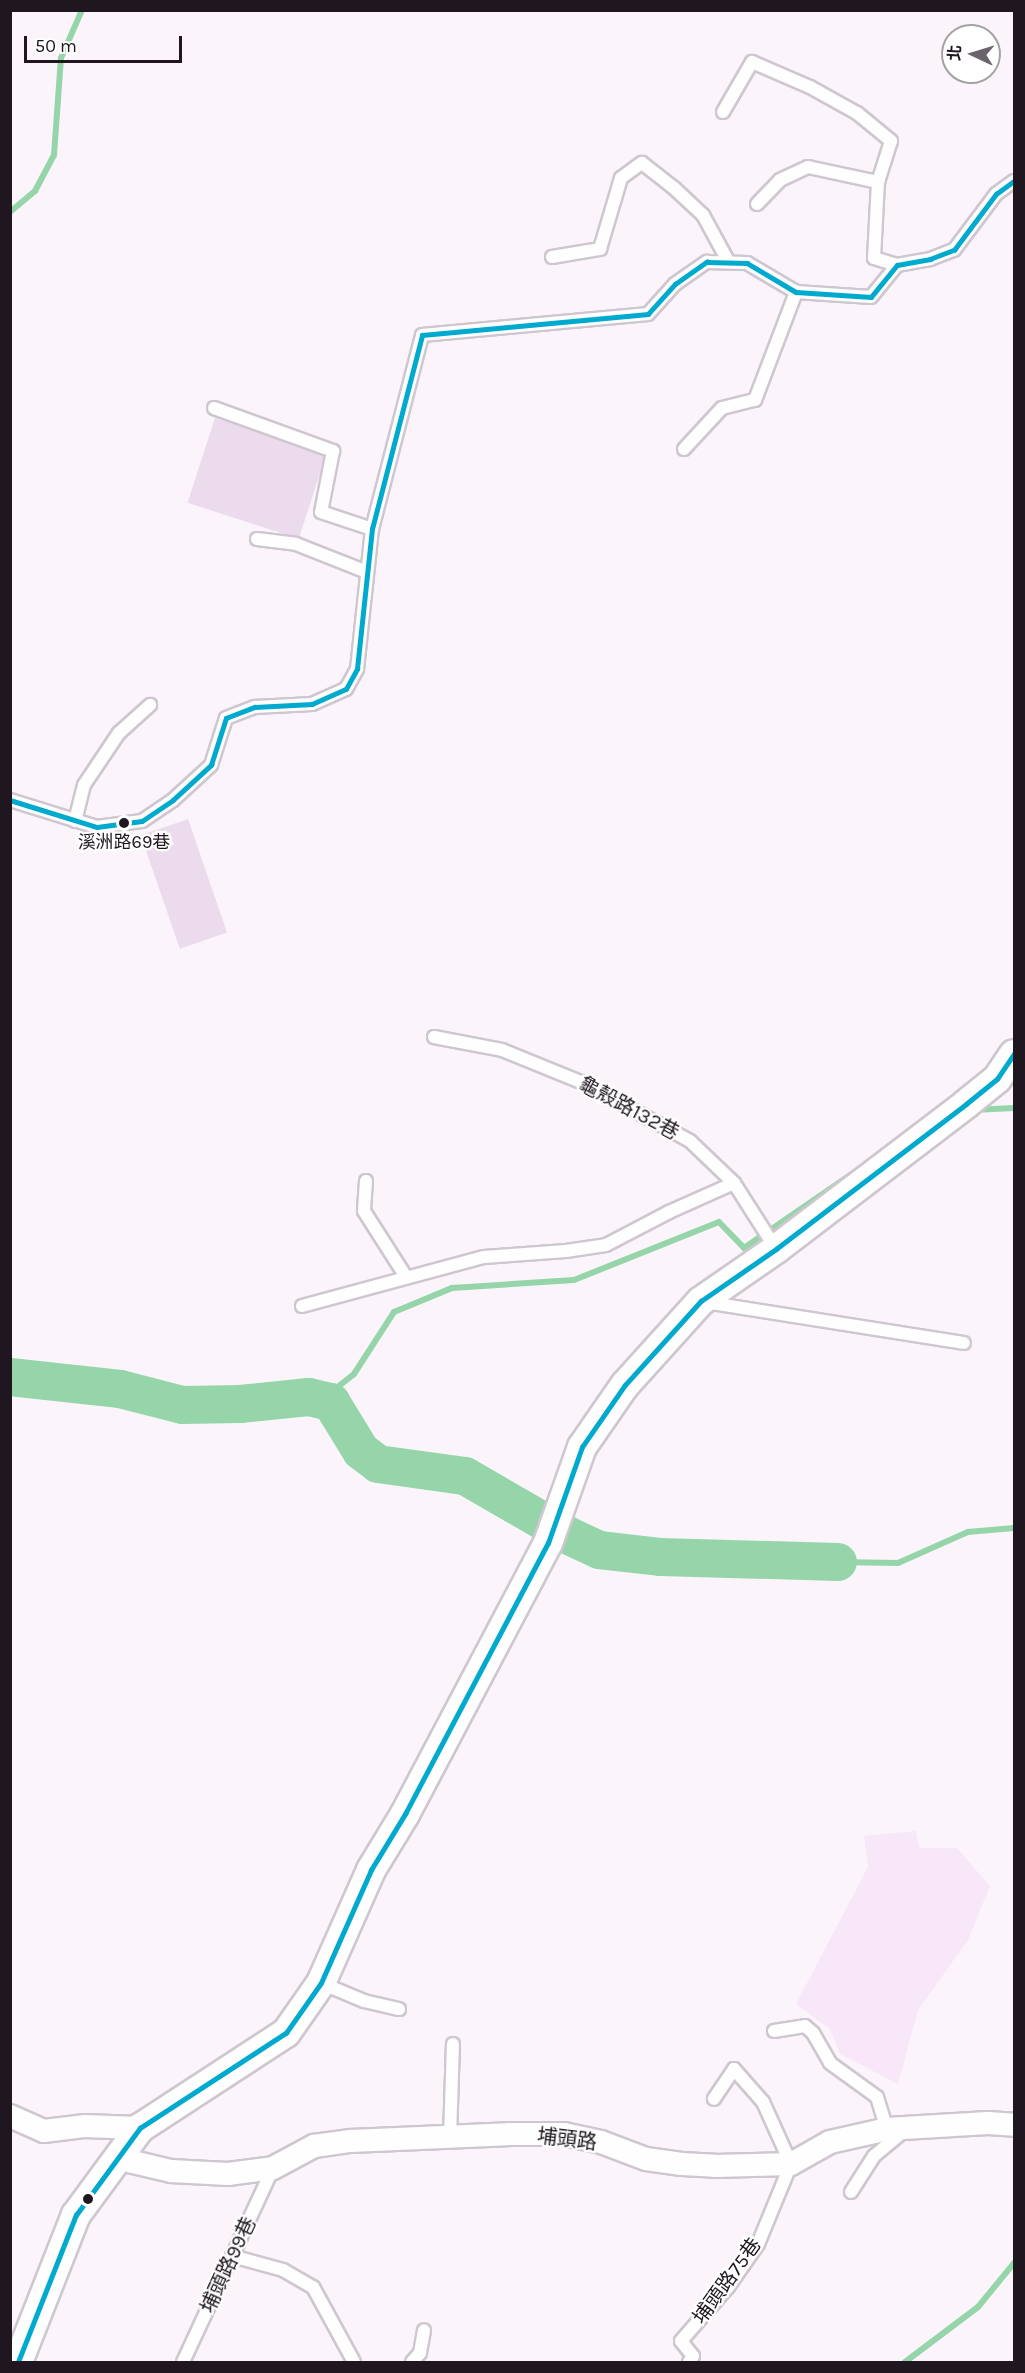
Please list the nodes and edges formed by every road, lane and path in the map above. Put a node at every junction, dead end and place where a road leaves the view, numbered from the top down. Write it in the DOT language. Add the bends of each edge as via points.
graph roads {
  1 [pos="723,112"];
  2 [pos="1014,181"];
  3 [pos="878,182"];
  4 [pos="757,204"];
  5 [pos="552,257"];
  6 [pos="728,261"];
  7 [pos="897,265"];
  8 [pos="796,292"];
  9 [pos="214,408"];
  10 [pos="684,449"];
  11 [pos="372,529"];
  12 [pos="257,539"];
  13 [pos="367,572"];
  14 [pos="150,705"];
  15 [pos="10,800"];
  16 [pos="75,821"];
  17 [pos="434,1037"];
  18 [pos="1014,1054"];
  19 [pos="366,1181"];
  20 [pos="734,1183"];
  21 [pos="776,1249"];
  22 [pos="406,1277"];
  23 [pos="701,1301"];
  24 [pos="302,1306"];
  25 [pos="964,1344"];
  26 [pos="321,1983"];
  27 [pos="399,2009"];
  28 [pos="774,2031"];
  29 [pos="453,2044"];
  30 [pos="714,2098"];
  31 [pos="10,2116"];
  32 [pos="1014,2125"];
  33 [pos="140,2128"];
  34 [pos="897,2129"];
  35 [pos="450,2138"];
  36 [pos="116,2158"];
  37 [pos="791,2164"];
  38 [pos="273,2168"];
  39 [pos="852,2192"];
  40 [pos="232,2256"];
  41 [pos="424,2330"];
  42 [pos="18,2362"];
  43 [pos="183,2362"];
  44 [pos="354,2362"];
  45 [pos="412,2362"];
  46 [pos="689,2362"];
  1 -- 3 [label="lane" via="752,62 810,87 857,113 891,141"];
  2 -- 7 [label="lane" via="996,194 954,250"];
  3 -- 4 [label="lane" via="808,167 780,180"];
  3 -- 7 [label="lane" via="874,258"];
  5 -- 6 [label="lane" via="600,249 621,178 642,163 703,216"];
  6 -- 8 [label="lane" via="747,263"];
  6 -- 11 [label="lane" via="707,262 675,284 648,314 422,335"];
  7 -- 8 [label="lane" via="871,297"];
  8 -- 10 [label="lane" via="755,400 722,408"];
  9 -- 11 [label="lane" via="333,451 321,512"];
  11 -- 13 [label="lane"];
  12 -- 13 [label="lane" via="296,544"];
  13 -- 16 [label="lane" via="357,669 346,689 312,704 255,707 226,718 211,765 173,800 142,821 97,827"];
  14 -- 16 [label="lane" via="119,733 84,785"];
  15 -- 16 [label="lane"];
  17 -- 20 [label="lane, 龜殼路132巷" via="502,1050 581,1082 690,1141"];
  18 -- 21 [label="street" via="998,1079"];
  19 -- 22 [label="lane" via="364,1211"];
  20 -- 21 [label="lane, 龜殼路132巷"];
  20 -- 22 [label="lane" via="606,1245 484,1257"];
  21 -- 23 [label="street"];
  22 -- 24 [label="lane"];
  23 -- 25 [label="lane"];
  23 -- 26 [label="street" via="625,1385 582,1447 548,1543 411,1803 371,1870"];
  26 -- 27 [label="lane" via="364,2001"];
  26 -- 33 [label="street" via="286,2033"];
  28 -- 34 [label="lane" via="805,2026 830,2064 877,2097"];
  29 -- 35 [label="lane"];
  30 -- 37 [label="lane" via="734,2069 763,2102"];
  31 -- 33 [label="street" via="44,2131 84,2126"];
  32 -- 34 [label="street, 埔頭路"];
  33 -- 36 [label="street"];
  34 -- 37 [label="street, 埔頭路" via="830,2142"];
  34 -- 39 [label="lane" via="874,2156"];
  35 -- 37 [label="street, 埔頭路" via="564,2134 602,2142 646,2159 673,2163"];
  35 -- 38 [label="street, 埔頭路" via="315,2146"];
  36 -- 38 [label="street, 埔頭路" via="171,2171 228,2174"];
  36 -- 42 [label="street" via="76,2215"];
  37 -- 46 [label="lane, 埔頭路75巷" via="758,2244 728,2287 681,2341 693,2356"];
  38 -- 40 [label="lane, 埔頭路99巷"];
  40 -- 43 [label="lane, 埔頭路99巷"];
  40 -- 44 [label="lane" via="283,2270 313,2287"];
  41 -- 45 [label="lane" via="420,2353"];
}
